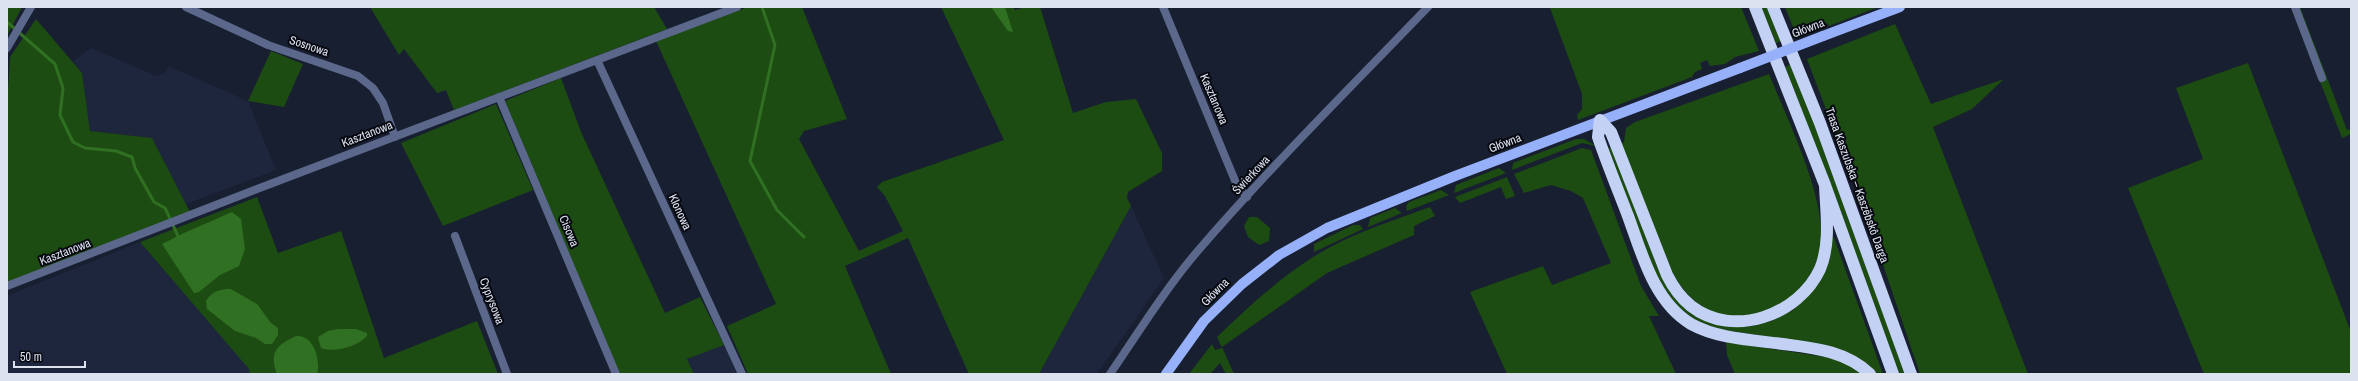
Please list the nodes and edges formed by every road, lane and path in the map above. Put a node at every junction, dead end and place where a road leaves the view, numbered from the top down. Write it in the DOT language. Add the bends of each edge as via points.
graph roads {
  1 [pos="31,7"];
  2 [pos="186,7"];
  3 [pos="737,7"];
  4 [pos="1163,7"];
  5 [pos="1428,7"];
  6 [pos="1755,7"];
  7 [pos="1773,7"];
  8 [pos="1900,7"];
  9 [pos="2295,7"];
  10 [pos="7,48"];
  11 [pos="597,60"];
  12 [pos="2322,78"];
  13 [pos="499,97"];
  14 [pos="1600,120"];
  15 [pos="395,137"];
  16 [pos="1825,185"];
  17 [pos="1247,197"];
  18 [pos="455,236"];
  19 [pos="7,286"];
  20 [pos="507,374"];
  21 [pos="616,374"];
  22 [pos="742,374"];
  23 [pos="1110,374"];
  24 [pos="1166,374"];
  25 [pos="1870,374"];
  26 [pos="1893,374"];
  27 [pos="1911,374"];
  1 -- 10 [label="street"];
  2 -- 15 [label="street, Sosnowa" via="268,45 358,76 373,88 383,103"];
  3 -- 11 [label="street, Kasztanowa"];
  4 -- 17 [label="street, Kasztanowa" via="1236,183"];
  5 -- 17 [label="street, Świerkowa"];
  6 -- 16 [label="highway"];
  7 -- 27 [label="highway, Trasa Kaszubska – Kaszëbskô Darga" via="1825,137"];
  8 -- 14 [label="main road, Główna, bridge"];
  9 -- 12 [label="street"];
  11 -- 13 [label="street, Kasztanowa"];
  11 -- 22 [label="street, Klonowa"];
  13 -- 15 [label="street, Kasztanowa"];
  13 -- 21 [label="street, Cisowa"];
  14 -- 16 [label="highway" via="1611,132 1674,288 1692,306 1714,318 1740,322 1754,320 1780,311 1803,293 1813,281 1827,243"];
  14 -- 24 [label="main road, Główna" via="1366,211 1327,228 1279,255 1242,284 1204,321"];
  14 -- 25 [label="highway" via="1598,137 1649,270 1662,295 1680,316 1712,333 1827,351 1856,363"];
  15 -- 19 [label="street, Kasztanowa"];
  16 -- 26 [label="highway"];
  17 -- 23 [label="street, Świerkowa" via="1172,283"];
  18 -- 20 [label="street, Cyprysowa"];
}
